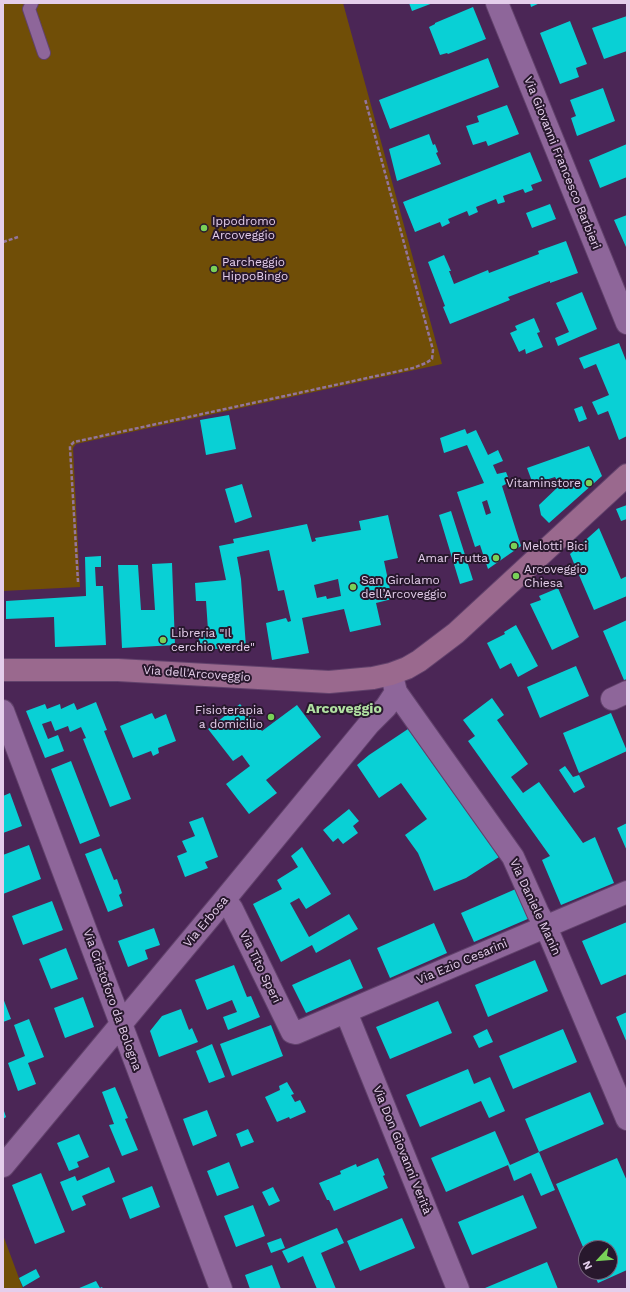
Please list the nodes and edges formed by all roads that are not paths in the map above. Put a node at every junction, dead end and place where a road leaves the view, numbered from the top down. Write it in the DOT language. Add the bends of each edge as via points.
graph roads {
  1 [pos="32,3"];
  2 [pos="497,3"];
  3 [pos="44,53"];
  4 [pos="627,323"];
  5 [pos="627,475"];
  6 [pos="3,670"];
  7 [pos="394,683"];
  8 [pos="3,711"];
  9 [pos="627,892"];
  10 [pos="225,899"];
  11 [pos="546,927"];
  12 [pos="346,1012"];
  13 [pos="121,1024"];
  14 [pos="296,1033"];
  15 [pos="627,1119"];
  16 [pos="3,1166"];
  17 [pos="221,1289"];
  18 [pos="458,1289"];
  1 -- 3 [label="lane" via="29,9"];
  2 -- 4 [label="street, Via Giovanni Francesco Barbieri"];
  5 -- 7 [label="street, Via dell'Arcoveggio" via="456,633 407,668"];
  6 -- 7 [label="street, Via dell'Arcoveggio" via="118,670 329,682 368,679"];
  7 -- 10 [label="street, Via Erbosa" via="386,707 369,724"];
  7 -- 11 [label="street, Via Daniele Manin" via="513,857"];
  8 -- 13 [label="street, Via Cristoforo da Bologna"];
  9 -- 11 [label="street, Via Ezio Cesarini"];
  10 -- 13 [label="street, Via Erbosa"];
  10 -- 14 [label="street, Via Tito Speri" via="292,1032"];
  11 -- 12 [label="street, Via Ezio Cesarini"];
  11 -- 15 [label="street, Via Daniele Manin"];
  12 -- 14 [label="street, Via Ezio Cesarini"];
  12 -- 18 [label="street, Via Don Giovanni Verità"];
  13 -- 16 [label="street, Via Erbosa"];
  13 -- 17 [label="street, Via Cristoforo da Bologna"];
}
